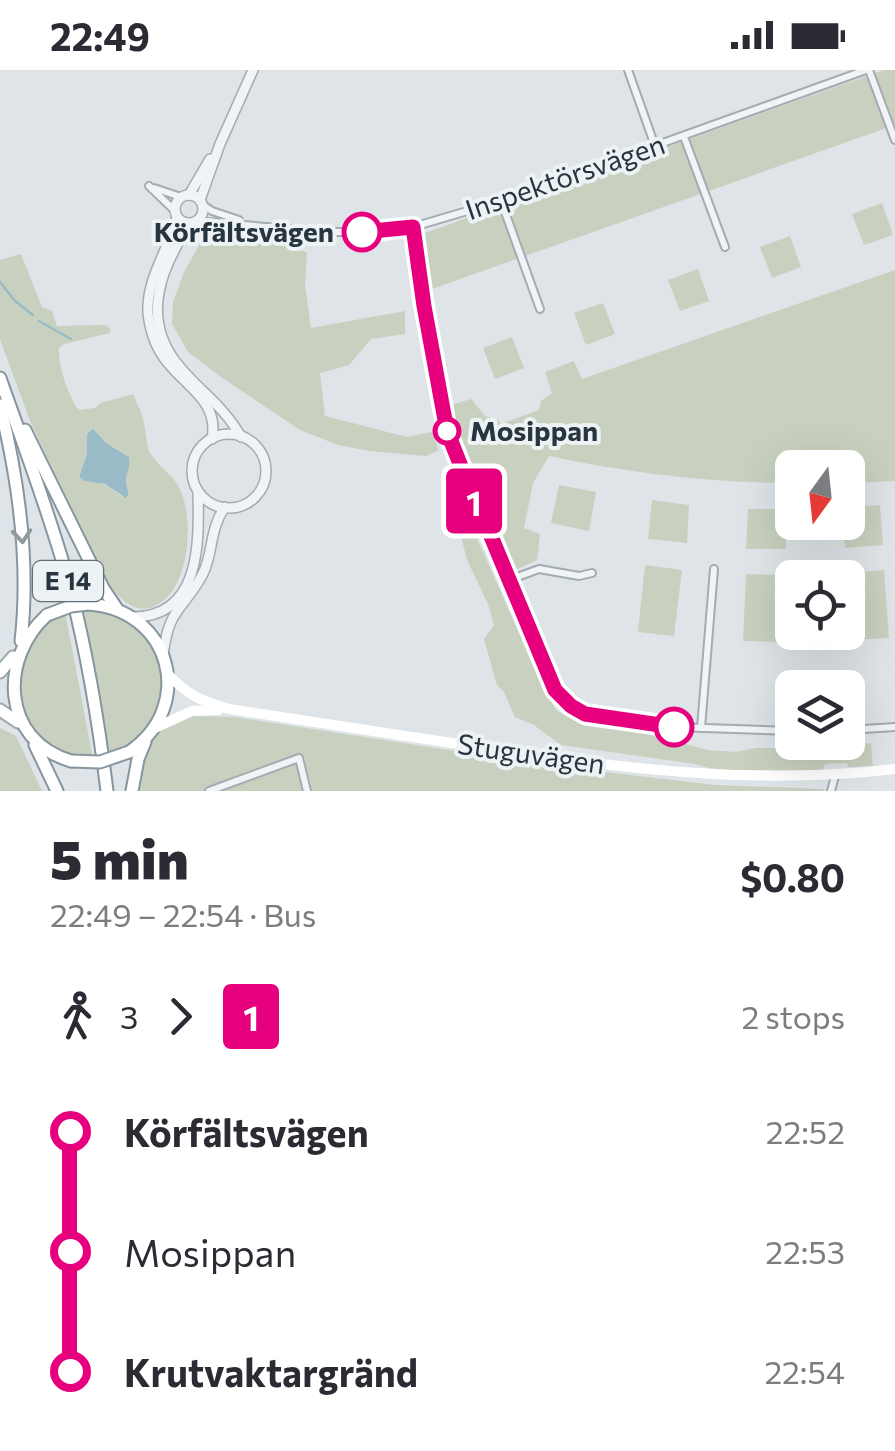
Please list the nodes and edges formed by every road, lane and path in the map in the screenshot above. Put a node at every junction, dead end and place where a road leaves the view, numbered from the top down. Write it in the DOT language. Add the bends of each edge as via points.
graph roads {
  1 [pos="253,70"];
  2 [pos="628,70"];
  3 [pos="867,70"];
  4 [pos="684,136"];
  5 [pos="895,140"];
  6 [pos="220,144"];
  7 [pos="655,146"];
  8 [pos="185,196"];
  9 [pos="502,201"];
  10 [pos="202,202"];
  11 [pos="176,214"];
  12 [pos="194,222"];
  13 [pos="254,225"];
  14 [pos="413,227"];
  15 [pos="725,247"];
  16 [pos="540,309"];
  17 [pos="0,378"];
  18 [pos="0,396"];
  19 [pos="0,406"];
  20 [pos="442,408"];
  21 [pos="241,437"];
  22 [pos="212,438"];
  23 [pos="466,490"];
  24 [pos="198,491"];
  25 [pos="226,507"];
  26 [pos="714,568"];
  27 [pos="592,573"];
  28 [pos="509,580"];
  29 [pos="116,609"];
  30 [pos="132,617"];
  31 [pos="21,641"];
  32 [pos="163,655"];
  33 [pos="13,657"];
  34 [pos="0,672"];
  35 [pos="168,673"];
  36 [pos="229,709"];
  37 [pos="0,710"];
  38 [pos="18,722"];
  39 [pos="895,727"];
  40 [pos="701,728"];
  41 [pos="865,729"];
  42 [pos="775,730"];
  43 [pos="151,733"];
  44 [pos="33,741"];
  45 [pos="895,769"];
  46 [pos="834,776"];
  47 [pos="57,791"];
  48 [pos="104,791"];
  49 [pos="132,791"];
  50 [pos="209,791"];
  51 [pos="307,791"];
  52 [pos="831,791"];
  1 -- 6 [label="street"];
  2 -- 7 [label="street"];
  3 -- 4 [label="street, Inspektörsvägen"];
  3 -- 5 [label="street"];
  4 -- 7 [label="street, Inspektörsvägen"];
  4 -- 15 [label="street"];
  6 -- 8 [label="street"];
  6 -- 10 [label="street"];
  7 -- 9 [label="street, Inspektörsvägen"];
  8 -- 10 [label="street"];
  8 -- 11 [label="street"];
  8 -- 11 [label="street" via="149,186"];
  9 -- 14 [label="street, Inspektörsvägen"];
  9 -- 16 [label="street"];
  10 -- 12 [label="street"];
  10 -- 13 [label="street, Inspektörsvägen" via="212,212"];
  11 -- 12 [label="street"];
  11 -- 22 [label="street" via="151,285 148,315 166,362 212,414"];
  12 -- 13 [label="street, Inspektörsvägen"];
  12 -- 21 [label="street" via="162,274 156,319 176,362"];
  13 -- 14 [label="street, Inspektörsvägen" via="324,232"];
  14 -- 20 [label="street"];
  17 -- 29 [label="main road"];
  17 -- 48 [label="main road, E 14" via="67,577 88,667"];
  18 -- 48 [label="main road, E 14" via="61,580"];
  19 -- 31 [label="main road, one-way" via="19,499"];
  21 -- 22 [label="street"];
  21 -- 25 [label="street" via="262,454 265,477 252,500"];
  22 -- 24 [label="street" via="192,464"];
  23 -- 28 [label="street"];
  24 -- 25 [label="street"];
  24 -- 30 [label="street" via="191,576 165,610"];
  25 -- 32 [label="street" via="202,576 174,616"];
  26 -- 40 [label="street"];
  27 -- 28 [label="street" via="539,569"];
  28 -- 40 [label="street" via="555,690 571,706 612,720"];
  29 -- 30 [label="main road"];
  29 -- 31 [label="main road, bridge" via="71,606 48,615"];
  30 -- 32 [label="main road"];
  31 -- 33 [label="main road"];
  32 -- 35 [label="main road"];
  33 -- 34 [label="main road"];
  33 -- 38 [label="main road" via="9,690"];
  35 -- 36 [label="main road, Stuguvägen" via="186,692"];
  35 -- 43 [label="main road" via="166,702"];
  36 -- 43 [label="main road, Stuguvägen" via="192,711"];
  36 -- 46 [label="main road, Stuguvägen" via="693,775"];
  37 -- 38 [label="main road"];
  38 -- 44 [label="main road"];
  39 -- 41 [label="street"];
  40 -- 42 [label="street"];
  43 -- 44 [label="main road, bridge" via="129,752 100,762 70,761"];
  43 -- 49 [label="main road"];
  44 -- 47 [label="main road"];
  45 -- 46 [label="main road, Stuguvägen"];
  46 -- 52 [label="street"];
  50 -- 51 [label="street" via="298,758"];
}
